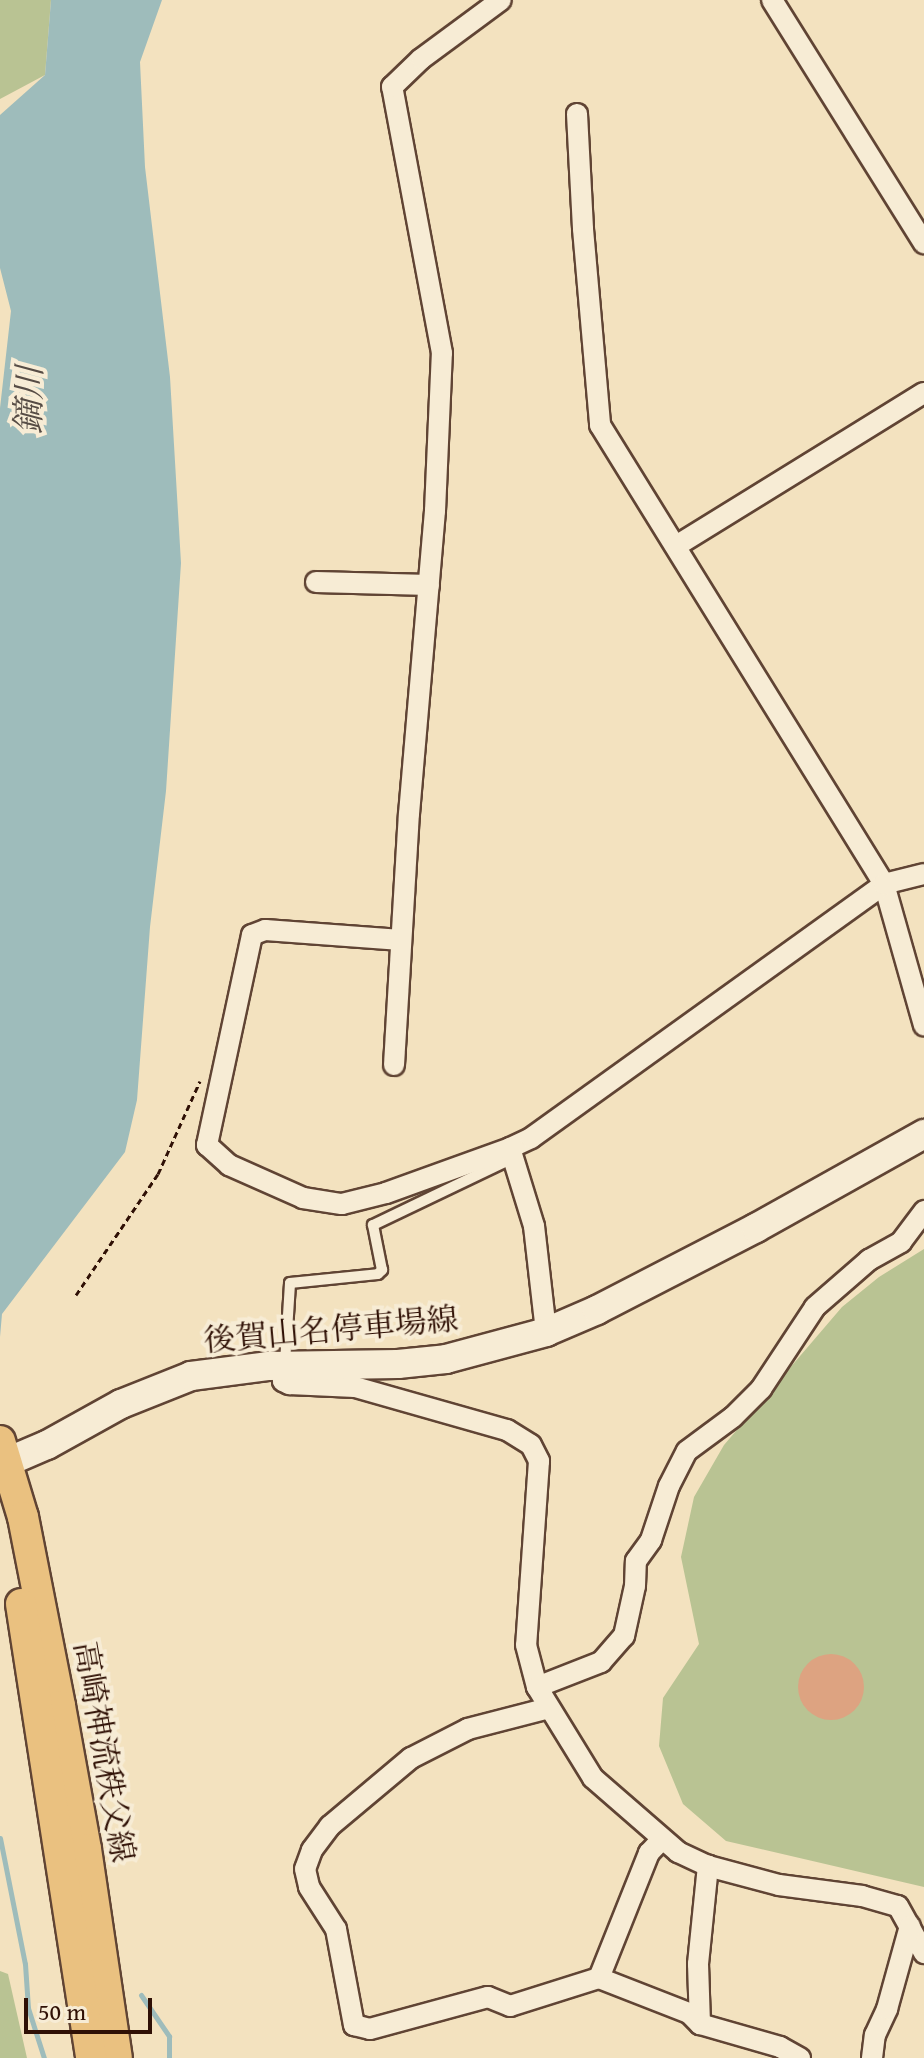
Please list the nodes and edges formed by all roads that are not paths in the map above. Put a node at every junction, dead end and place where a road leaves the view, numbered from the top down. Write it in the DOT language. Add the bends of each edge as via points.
graph roads {
  1 [pos="501,0"];
  2 [pos="772,0"];
  3 [pos="577,114"];
  4 [pos="924,243"];
  5 [pos="924,393"];
  6 [pos="676,546"];
  7 [pos="316,582"];
  8 [pos="429,585"];
  9 [pos="924,874"];
  10 [pos="884,884"];
  11 [pos="401,940"];
  12 [pos="924,1025"];
  13 [pos="394,1065"];
  14 [pos="924,1134"];
  15 [pos="512,1153"];
  16 [pos="924,1211"];
  17 [pos="546,1332"];
  18 [pos="284,1365"];
  19 [pos="2,1456"];
  20 [pos="537,1687"];
  21 [pos="549,1708"];
  22 [pos="662,1839"];
  23 [pos="708,1866"];
  24 [pos="910,1926"];
  25 [pos="924,1953"];
  26 [pos="599,1978"];
  27 [pos="700,2024"];
  28 [pos="91,2058"];
  29 [pos="117,2058"];
  30 [pos="800,2058"];
  31 [pos="872,2058"];
  1 -- 8 [label="street" via="392,87 442,353"];
  2 -- 4 [label="street"];
  3 -- 6 [label="street" via="600,425"];
  5 -- 6 [label="street"];
  6 -- 10 [label="street"];
  7 -- 8 [label="street"];
  8 -- 11 [label="street"];
  9 -- 10 [label="street"];
  10 -- 12 [label="street"];
  10 -- 15 [label="street"];
  11 -- 13 [label="street"];
  11 -- 15 [label="street" via="265,930 252,935 207,1145 229,1165 263,1183 303,1198 342,1204"];
  14 -- 17 [label="main road, 後賀山名停車場線" via="756,1228"];
  15 -- 17 [label="street" via="534,1226"];
  15 -- 18 [label="lane" via="373,1225 382,1270 378,1274 290,1283"];
  16 -- 20 [label="street" via="901,1242 869,1260 815,1307 761,1389 687,1451 651,1540 636,1561 624,1636 601,1662"];
  17 -- 18 [label="main road, 後賀山名停車場線" via="446,1359"];
  18 -- 19 [label="main road, 後賀山名停車場線" via="227,1369 175,1381 61,1438"];
  18 -- 20 [label="street" via="283,1381 289,1384 355,1387 507,1430 531,1445 539,1461 526,1645"];
  19 -- 28 [label="main road, 高崎神流秩父線" via="36,1714"];
  19 -- 29 [label="main road, 高崎神流秩父線" via="23,1517 66,1735"];
  20 -- 21 [label="street"];
  21 -- 22 [label="street" via="593,1778"];
  21 -- 26 [label="street" via="468,1729 411,1758 330,1826 305,1869 309,1887 336,1929 354,2025 370,2029 488,1997 510,2006"];
  22 -- 23 [label="street"];
  22 -- 26 [label="street" via="649,1853"];
  23 -- 24 [label="street" via="898,1906"];
  23 -- 27 [label="street" via="698,1964"];
  24 -- 25 [label="street"];
  24 -- 31 [label="street"];
  26 -- 27 [label="street" via="689,2013"];
  27 -- 30 [label="street"];
}
